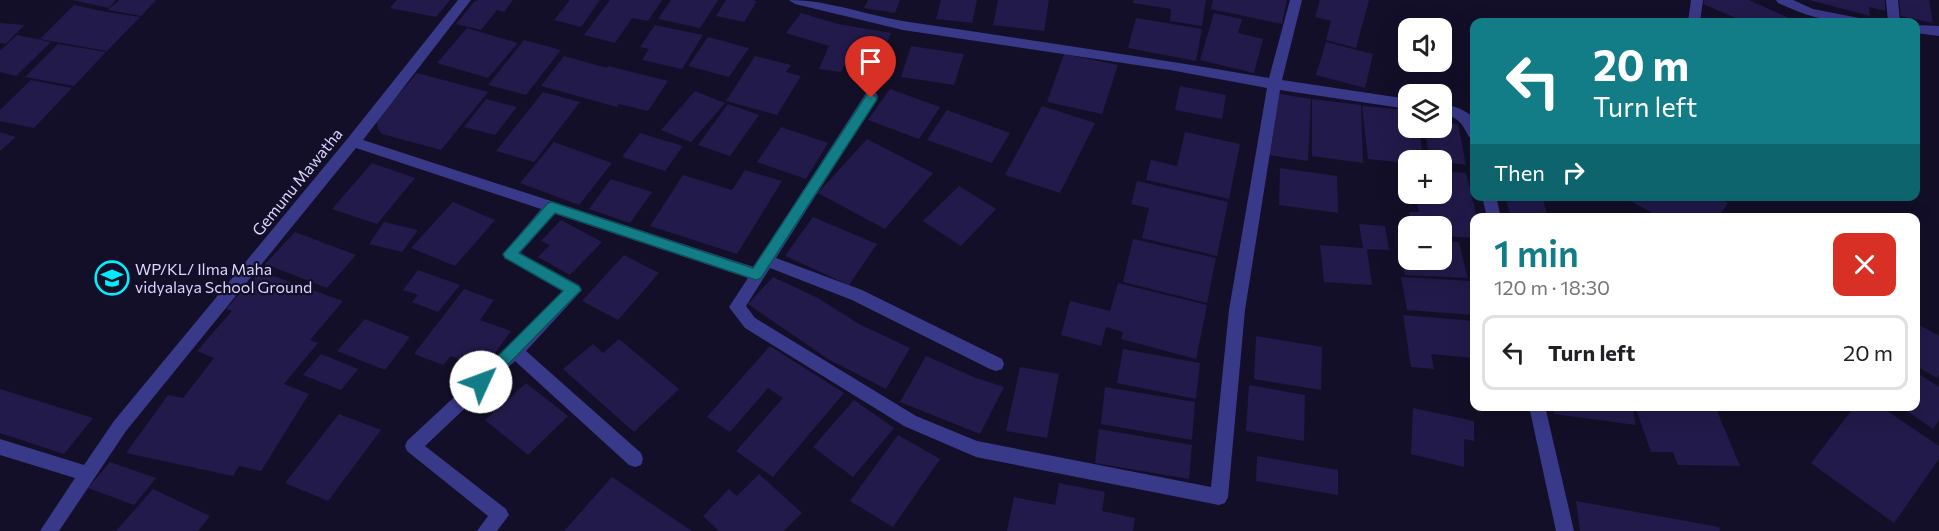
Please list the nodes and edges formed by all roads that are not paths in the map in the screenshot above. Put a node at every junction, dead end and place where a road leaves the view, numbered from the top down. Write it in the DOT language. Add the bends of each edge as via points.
graph roads {
  1 [pos="465,0"];
  2 [pos="795,0"];
  3 [pos="1296,0"];
  4 [pos="1697,0"];
  5 [pos="1782,0"];
  6 [pos="1892,0"];
  7 [pos="1695,18"];
  8 [pos="1837,18"];
  9 [pos="1894,18"];
  10 [pos="1920,29"];
  11 [pos="1939,31"];
  12 [pos="1274,84"];
  13 [pos="871,98"];
  14 [pos="1398,103"];
  15 [pos="1452,110"];
  16 [pos="1470,122"];
  17 [pos="353,142"];
  18 [pos="552,207"];
  19 [pos="765,260"];
  20 [pos="756,274"];
  21 [pos="515,351"];
  22 [pos="996,364"];
  23 [pos="1538,411"];
  24 [pos="0,447"];
  25 [pos="634,459"];
  26 [pos="87,474"];
  27 [pos="49,531"];
  28 [pos="486,531"];
  29 [pos="1565,531"];
  1 -- 17 [label="street, Gemunu Mawatha"];
  2 -- 12 [label="street" via="903,26"];
  3 -- 12 [label="street"];
  4 -- 7 [label="street"];
  5 -- 8 [label="street" via="1810,13"];
  6 -- 9 [label="street"];
  10 -- 11 [label="street"];
  12 -- 14 [label="street"];
  12 -- 20 [label="street" via="1237,310 1219,497 976,449 910,421 750,323 737,307"];
  13 -- 19 [label="street"];
  15 -- 16 [label="street"];
  17 -- 18 [label="street"];
  17 -- 26 [label="street, Gemunu Mawatha" via="120,426"];
  18 -- 20 [label="street"];
  18 -- 21 [label="street" via="510,254 574,290"];
  19 -- 20 [label="street"];
  19 -- 22 [label="street" via="857,295"];
  21 -- 25 [label="street"];
  21 -- 28 [label="street" via="413,446 500,515"];
  23 -- 29 [label="street"];
  24 -- 26 [label="street"];
  26 -- 27 [label="street, Gemunu Mawatha"];
}
